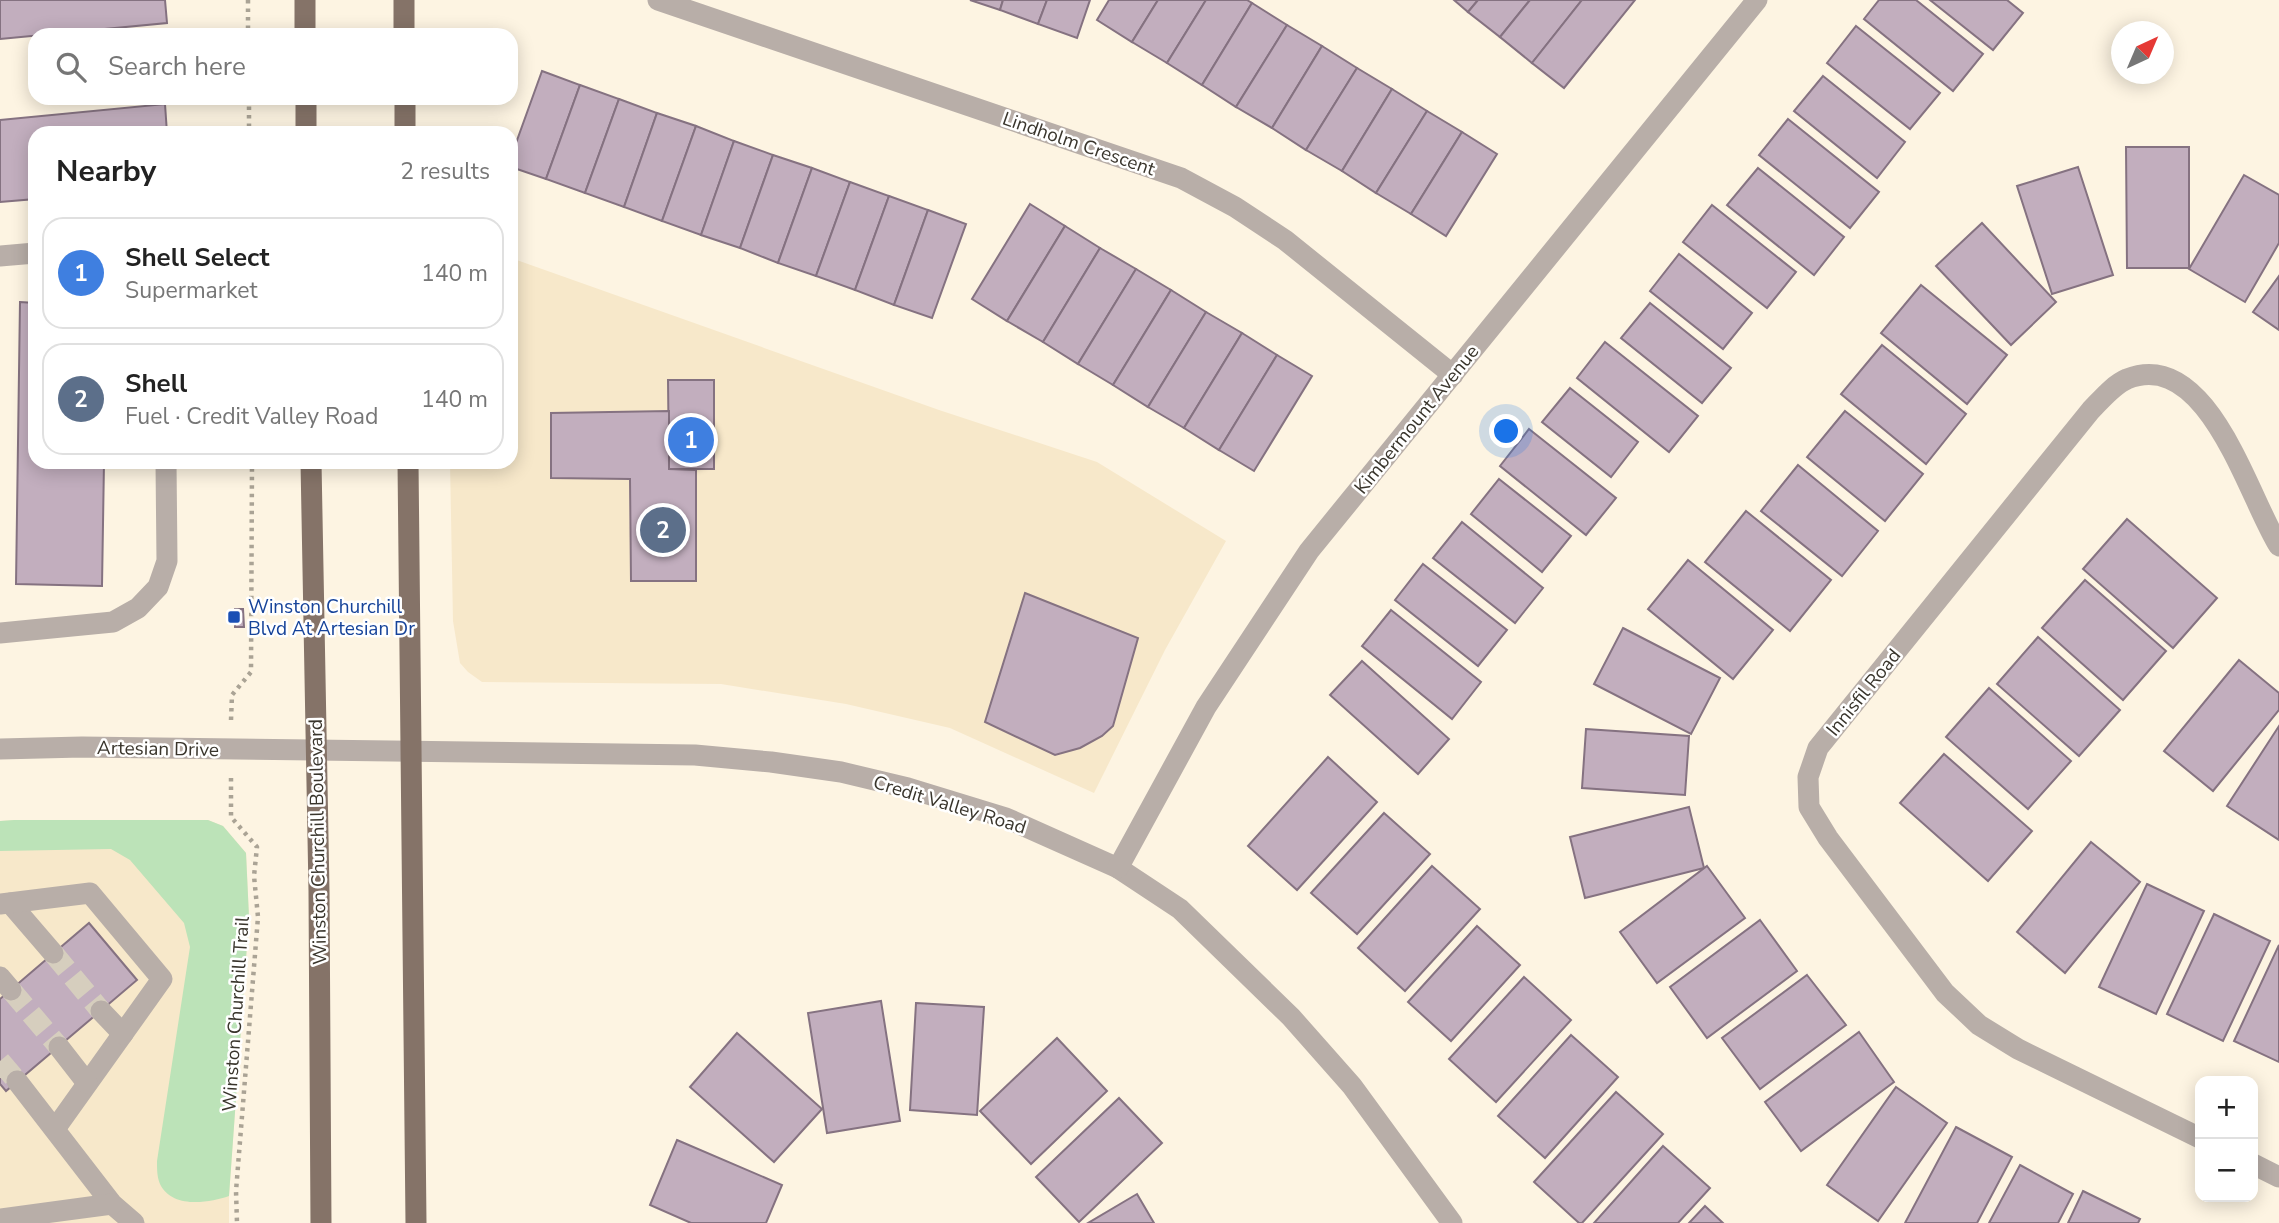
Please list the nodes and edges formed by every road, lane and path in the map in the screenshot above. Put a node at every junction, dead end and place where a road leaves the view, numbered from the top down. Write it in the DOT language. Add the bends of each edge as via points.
graph roads {
  1 [pos="248,0"];
  2 [pos="305,0"];
  3 [pos="404,0"];
  4 [pos="658,0"];
  5 [pos="1757,0"];
  6 [pos="248,28"];
  7 [pos="305,28"];
  8 [pos="404,28"];
  9 [pos="249,105"];
  10 [pos="306,105"];
  11 [pos="405,105"];
  12 [pos="249,126"];
  13 [pos="306,126"];
  14 [pos="405,126"];
  15 [pos="28,254"];
  16 [pos="0,256"];
  17 [pos="1453,375"];
  18 [pos="166,469"];
  19 [pos="252,469"];
  20 [pos="310,469"];
  21 [pos="408,469"];
  22 [pos="2279,546"];
  23 [pos="0,633"];
  24 [pos="232,695"];
  25 [pos="0,749"];
  26 [pos="316,751"];
  27 [pos="411,752"];
  28 [pos="231,817"];
  29 [pos="1118,868"];
  30 [pos="5,903"];
  31 [pos="53,953"];
  32 [pos="102,1011"];
  33 [pos="123,1034"];
  34 [pos="59,1047"];
  35 [pos="17,1081"];
  36 [pos="87,1083"];
  37 [pos="55,1129"];
  38 [pos="2195,1136"];
  39 [pos="2258,1166"];
  40 [pos="2279,1177"];
  41 [pos="112,1204"];
  42 [pos="0,1219"];
  43 [pos="134,1223"];
  44 [pos="237,1223"];
  45 [pos="321,1223"];
  46 [pos="416,1223"];
  47 [pos="1452,1223"];
  1 -- 6 [label="path"];
  2 -- 7 [label="main road"];
  3 -- 8 [label="main road"];
  4 -- 17 [label="street, Lindholm Crescent" via="1181,178 1285,240"];
  5 -- 17 [label="street, Kimbermount Avenue"];
  9 -- 12 [label="path"];
  10 -- 13 [label="main road"];
  11 -- 14 [label="main road"];
  15 -- 16 [label="street"];
  17 -- 29 [label="street, Kimbermount Avenue" via="1309,551 1206,706"];
  18 -- 23 [label="street" via="167,561 158,587 138,608 113,622"];
  19 -- 24 [label="path" via="251,673"];
  20 -- 26 [label="main road, Winston Churchill Boulevard"];
  21 -- 27 [label="main road"];
  22 -- 38 [label="street, Innisfil Road" via="2220,428 2202,402 2166,377 2125,379 2091,410 1831,731 1818,748 1808,777 1809,807 1828,838 1945,993 1979,1025 2018,1049"];
  25 -- 26 [label="street, Artesian Drive"];
  26 -- 27 [label="street, Artesian Drive"];
  26 -- 45 [label="main road, Winston Churchill Boulevard"];
  27 -- 29 [label="street, Credit Valley Road" via="695,755 841,772 1006,818"];
  27 -- 46 [label="main road"];
  28 -- 44 [label="path, Winston Churchill Trail" via="257,847 258,917"];
  29 -- 47 [label="street, Credit Valley Road" via="1180,909 1291,1017 1352,1086"];
  30 -- 31 [label="street"];
  30 -- 33 [label="street" via="90,893 162,979"];
  32 -- 33 [label="street"];
  33 -- 36 [label="street"];
  34 -- 36 [label="street"];
  35 -- 37 [label="street"];
  36 -- 37 [label="street"];
  37 -- 41 [label="street"];
  39 -- 40 [label="street"];
  41 -- 42 [label="street"];
  41 -- 43 [label="street"];
}
